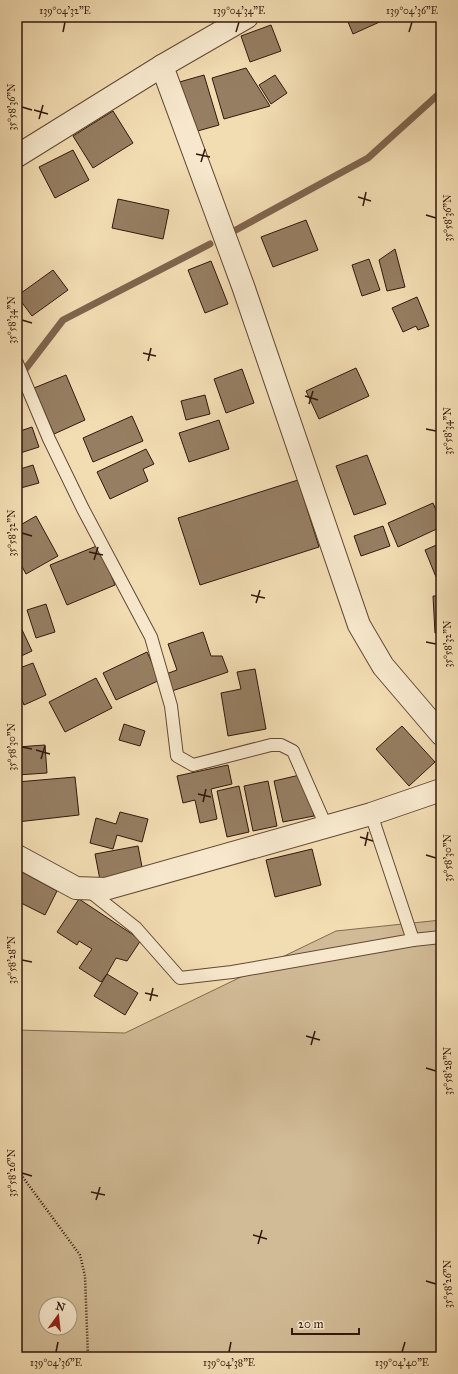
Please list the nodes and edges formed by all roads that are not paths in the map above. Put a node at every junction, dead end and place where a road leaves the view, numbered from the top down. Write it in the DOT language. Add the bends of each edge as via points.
graph roads {
  1 [pos="247,17"];
  2 [pos="162,66"];
  3 [pos="17,156"];
  4 [pos="17,363"];
  5 [pos="441,734"];
  6 [pos="441,790"];
  7 [pos="371,814"];
  8 [pos="326,826"];
  9 [pos="17,856"];
  10 [pos="86,888"];
  11 [pos="441,937"];
  12 [pos="413,940"];
  1 -- 2 [label="street"];
  2 -- 3 [label="street"];
  2 -- 5 [label="street" via="243,286 359,625 383,666"];
  4 -- 8 [label="lane" via="83,509 151,637 171,706 178,756 193,765 271,745 281,745 293,751"];
  6 -- 7 [label="street"];
  7 -- 8 [label="street"];
  7 -- 12 [label="lane"];
  8 -- 10 [label="street" via="105,889"];
  9 -- 10 [label="street" via="76,888"];
  10 -- 12 [label="lane" via="136,928 180,978 232,972"];
  11 -- 12 [label="lane"];
}
